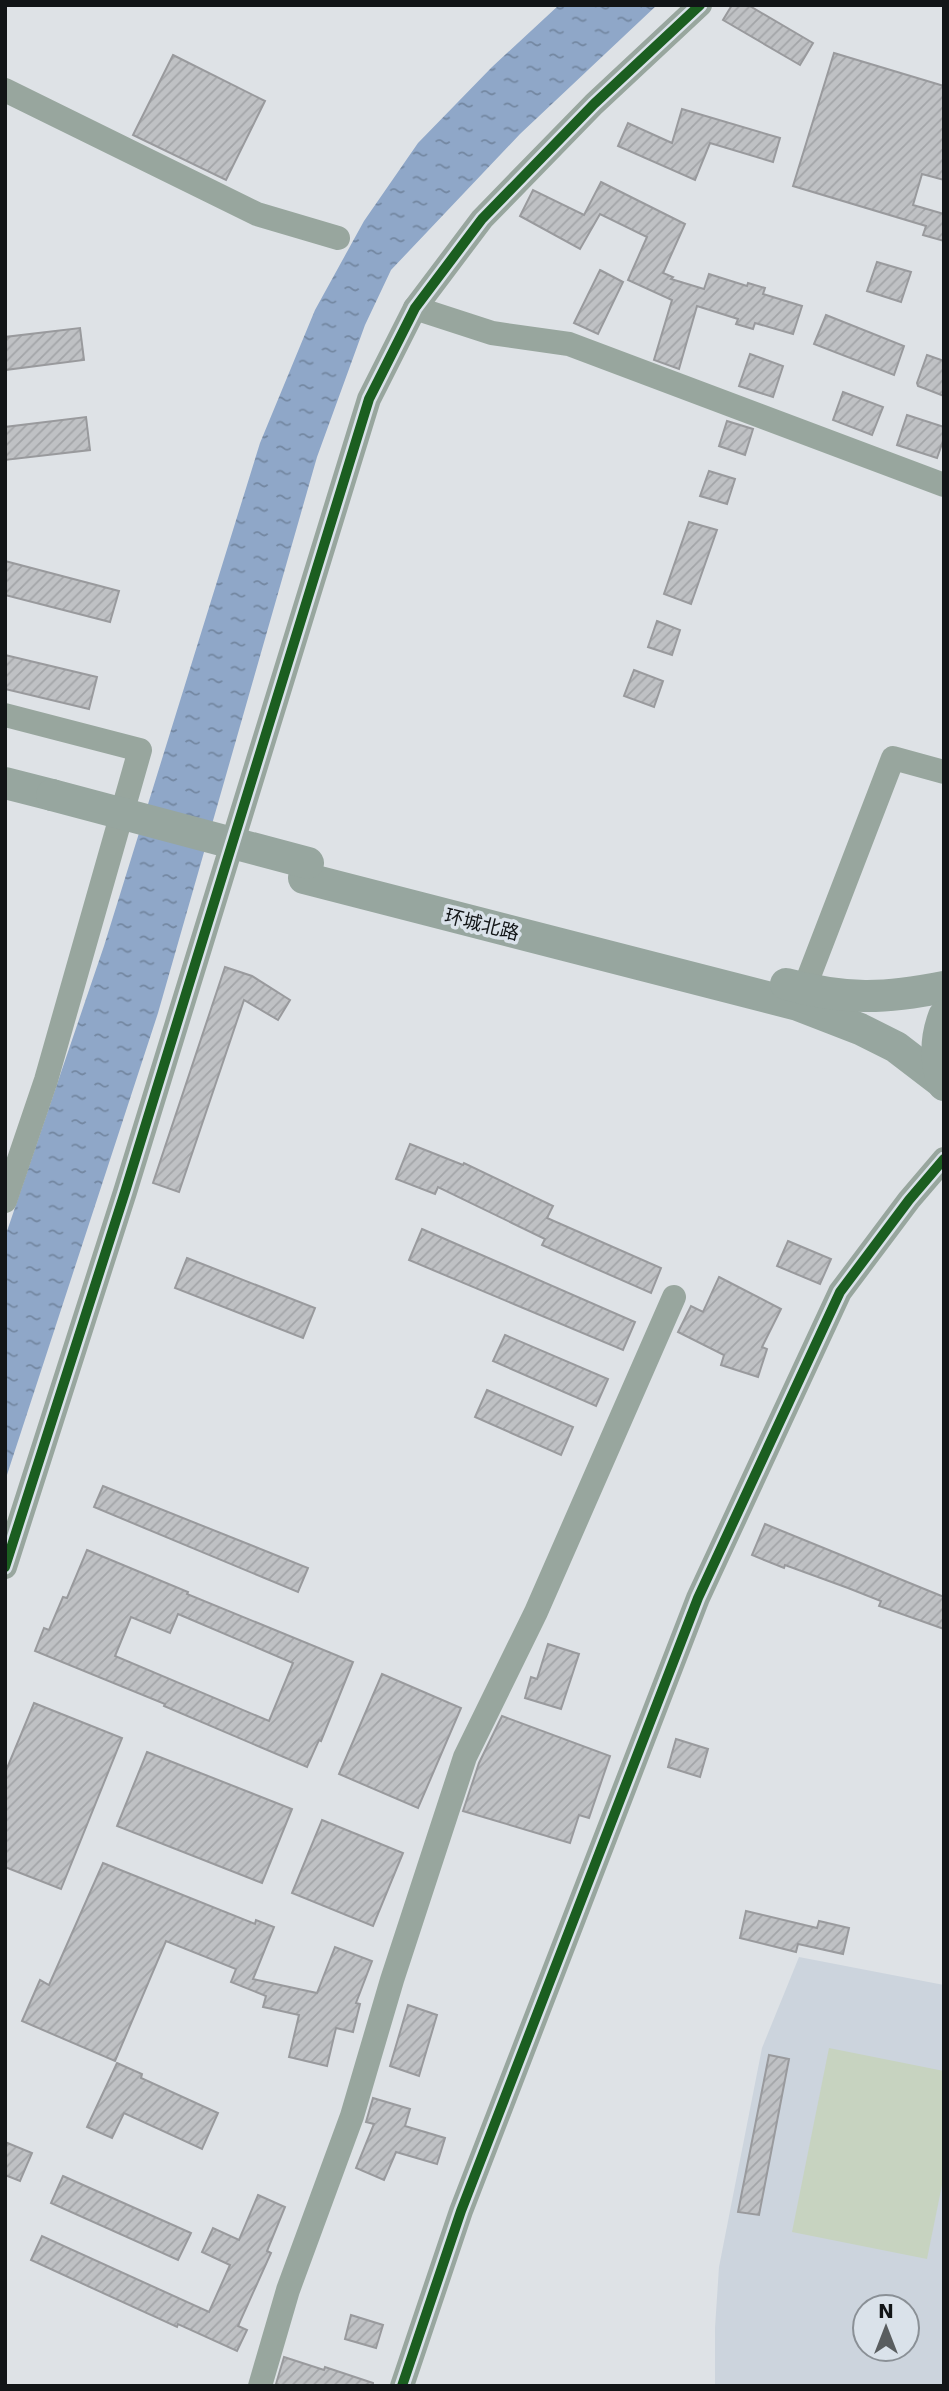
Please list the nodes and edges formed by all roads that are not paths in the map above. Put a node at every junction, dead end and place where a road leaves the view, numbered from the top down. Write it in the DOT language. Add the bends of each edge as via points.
graph roads {
  1 [pos="700,5"];
  2 [pos="5,90"];
  3 [pos="338,238"];
  4 [pos="415,308"];
  5 [pos="944,485"];
  6 [pos="5,715"];
  7 [pos="944,772"];
  8 [pos="5,783"];
  9 [pos="5,801"];
  10 [pos="50,803"];
  11 [pos="306,870"];
  12 [pos="944,987"];
  13 [pos="804,989"];
  14 [pos="944,1016"];
  15 [pos="943,1084"];
  16 [pos="944,1159"];
  17 [pos="5,1200"];
  18 [pos="674,1297"];
  19 [pos="5,1567"];
  20 [pos="260,2386"];
  21 [pos="402,2386"];
  1 -- 4 [label="street" via="594,104 482,219"];
  2 -- 3 [label="street" via="257,214"];
  4 -- 5 [label="street" via="492,333 569,344"];
  4 -- 19 [label="street" via="369,399"];
  6 -- 17 [label="street" via="140,750 46,1080"];
  7 -- 13 [label="street" via="893,758"];
  8 -- 10 [label="main road, 环城北路"];
  9 -- 10 [label="main road, 环城北路"];
  10 -- 11 [label="main road, 环城北路, bridge"];
  11 -- 13 [label="main road, 环城北路"];
  11 -- 15 [label="main road, 环城北路" via="798,1005 896,1047"];
  12 -- 13 [label="main road, 环城北路" via="899,996 846,997"];
  14 -- 15 [label="main road" via="936,1047"];
  16 -- 21 [label="street" via="840,1292 698,1598 461,2211"];
  18 -- 20 [label="street" via="536,1612 465,1757 352,2116 288,2290"];
}
